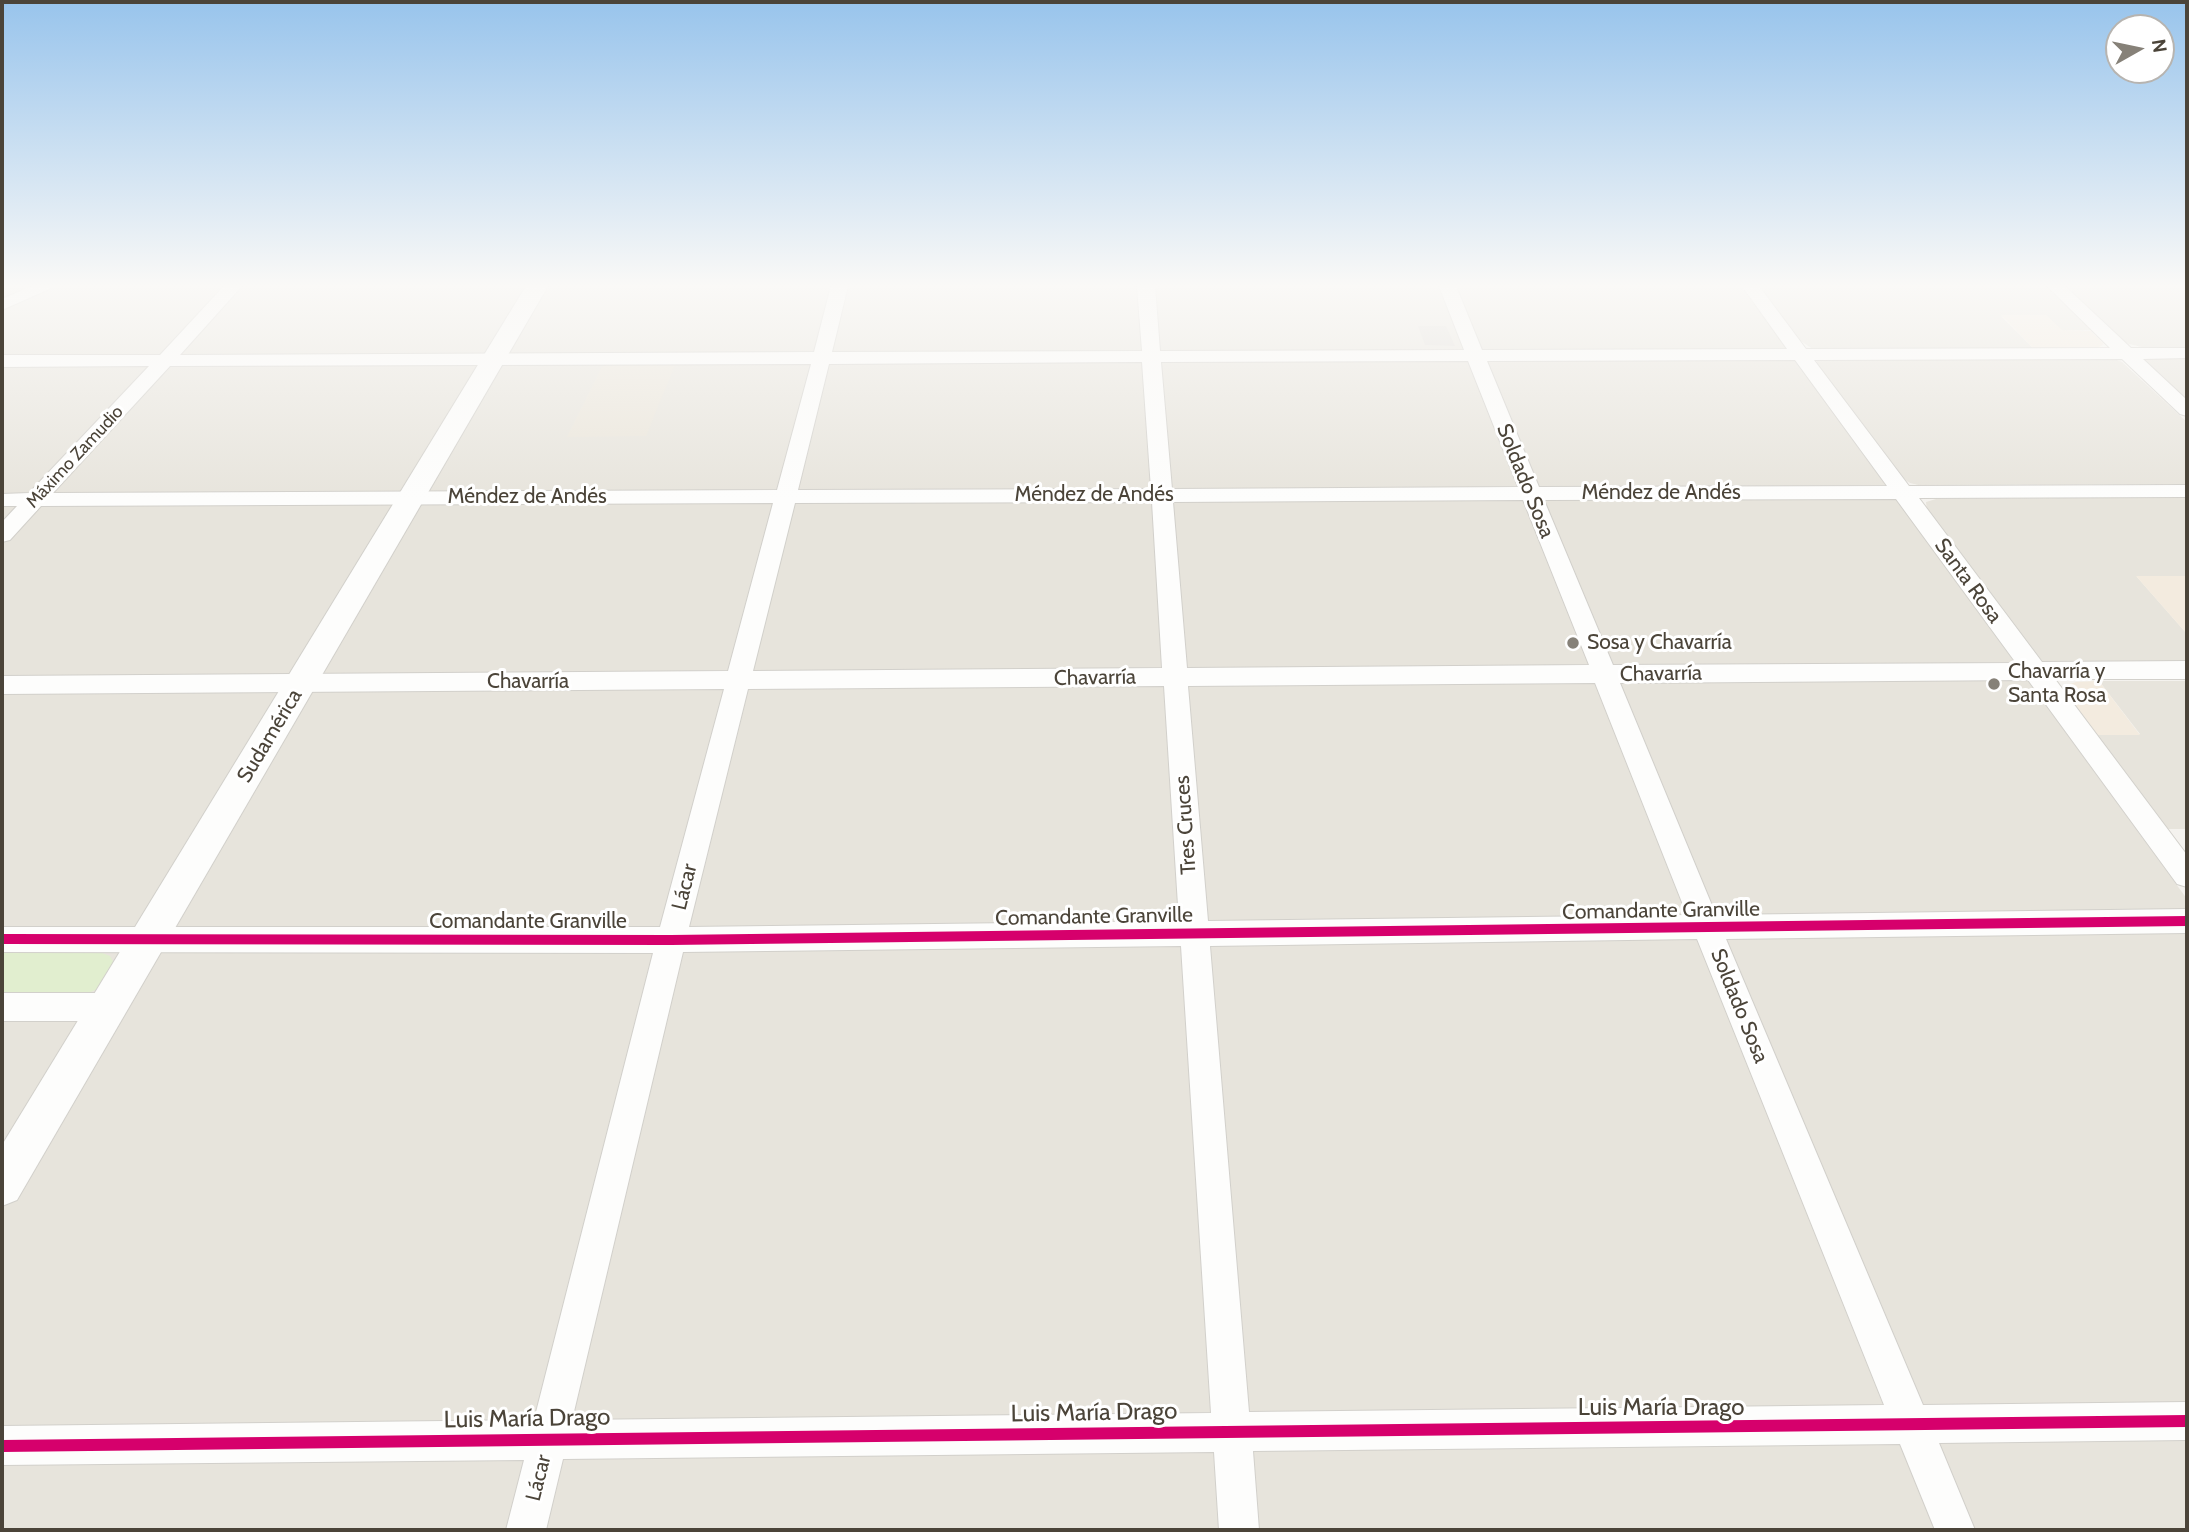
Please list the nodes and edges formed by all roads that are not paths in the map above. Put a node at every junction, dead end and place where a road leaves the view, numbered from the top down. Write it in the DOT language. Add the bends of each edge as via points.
graph roads {
  1 [pos="168,357"];
  2 [pos="740,357"];
  3 [pos="820,357"];
  4 [pos="1151,357"];
  5 [pos="1476,357"];
  6 [pos="1803,357"];
  7 [pos="2130,357"];
  8 [pos="494,359"];
  9 [pos="2,360"];
  10 [pos="166,360"];
  11 [pos="2187,410"];
  12 [pos="2187,491"];
  13 [pos="1902,492"];
  14 [pos="1530,494"];
  15 [pos="1161,495"];
  16 [pos="787,496"];
  17 [pos="411,497"];
  18 [pos="2,500"];
  19 [pos="34,500"];
  20 [pos="2,535"];
  21 [pos="2034,670"];
  22 [pos="2187,670"];
  23 [pos="1603,674"];
  24 [pos="1176,677"];
  25 [pos="737,681"];
  26 [pos="302,682"];
  27 [pos="2,685"];
  28 [pos="2187,876"];
  29 [pos="2187,921"];
  30 [pos="1707,928"];
  31 [pos="1194,934"];
  32 [pos="2,939"];
  33 [pos="150,939"];
  34 [pos="671,940"];
  35 [pos="2,1007"];
  36 [pos="108,1007"];
  37 [pos="2,1185"];
  38 [pos="2187,1421"];
  39 [pos="1912,1426"];
  40 [pos="1232,1430"];
  41 [pos="550,1438"];
  42 [pos="2,1446"];
  43 [pos="526,1530"];
  44 [pos="1239,1530"];
  45 [pos="1955,1530"];
  1 -- 10 [label="street, Máximo Zamudio"];
  2 -- 8 [label="street"];
  3 -- 16 [label="street, Lácar"];
  4 -- 15 [label="street, Tres Cruces"];
  5 -- 14 [label="street, Soldado Sosa"];
  6 -- 13 [label="street, Santa Rosa"];
  7 -- 11 [label="street"];
  8 -- 10 [label="street"];
  8 -- 17 [label="street, Sudamérica"];
  9 -- 10 [label="street"];
  10 -- 19 [label="street, Máximo Zamudio"];
  12 -- 13 [label="street, Méndez de Andés"];
  13 -- 14 [label="street, Méndez de Andés"];
  13 -- 21 [label="street, Santa Rosa"];
  14 -- 15 [label="street, Méndez de Andés"];
  14 -- 23 [label="street, Soldado Sosa"];
  15 -- 16 [label="street, Méndez de Andés"];
  15 -- 24 [label="street, Tres Cruces"];
  16 -- 17 [label="street, Méndez de Andés"];
  16 -- 25 [label="street, Lácar"];
  17 -- 19 [label="street, Méndez de Andés"];
  17 -- 26 [label="street, Sudamérica"];
  18 -- 19 [label="street, Méndez de Andés"];
  19 -- 20 [label="street, Máximo Zamudio"];
  21 -- 22 [label="street, Chavarría"];
  21 -- 23 [label="street, Chavarría"];
  21 -- 28 [label="street, Santa Rosa"];
  23 -- 24 [label="street, Chavarría"];
  23 -- 30 [label="street, Soldado Sosa"];
  24 -- 25 [label="street, Chavarría"];
  24 -- 31 [label="street, Tres Cruces"];
  25 -- 26 [label="street, Chavarría"];
  25 -- 34 [label="street, Lácar"];
  26 -- 27 [label="street, Chavarría"];
  26 -- 33 [label="street, Sudamérica"];
  29 -- 30 [label="street, Comandante Granville"];
  30 -- 31 [label="street, Comandante Granville"];
  30 -- 39 [label="street, Soldado Sosa"];
  31 -- 34 [label="street, Comandante Granville"];
  31 -- 40 [label="street, Tres Cruces"];
  32 -- 33 [label="street, Comandante Granville"];
  33 -- 34 [label="street, Comandante Granville"];
  33 -- 36 [label="street, Sudamérica"];
  34 -- 41 [label="street, Lácar"];
  35 -- 36 [label="street"];
  36 -- 37 [label="street, Sudamérica"];
  38 -- 39 [label="street, Luis María Drago"];
  39 -- 40 [label="street, Luis María Drago"];
  39 -- 45 [label="street, Soldado Sosa"];
  40 -- 41 [label="street, Luis María Drago"];
  40 -- 44 [label="street, Tres Cruces"];
  41 -- 42 [label="street, Luis María Drago"];
  41 -- 43 [label="street, Lácar"];
}
